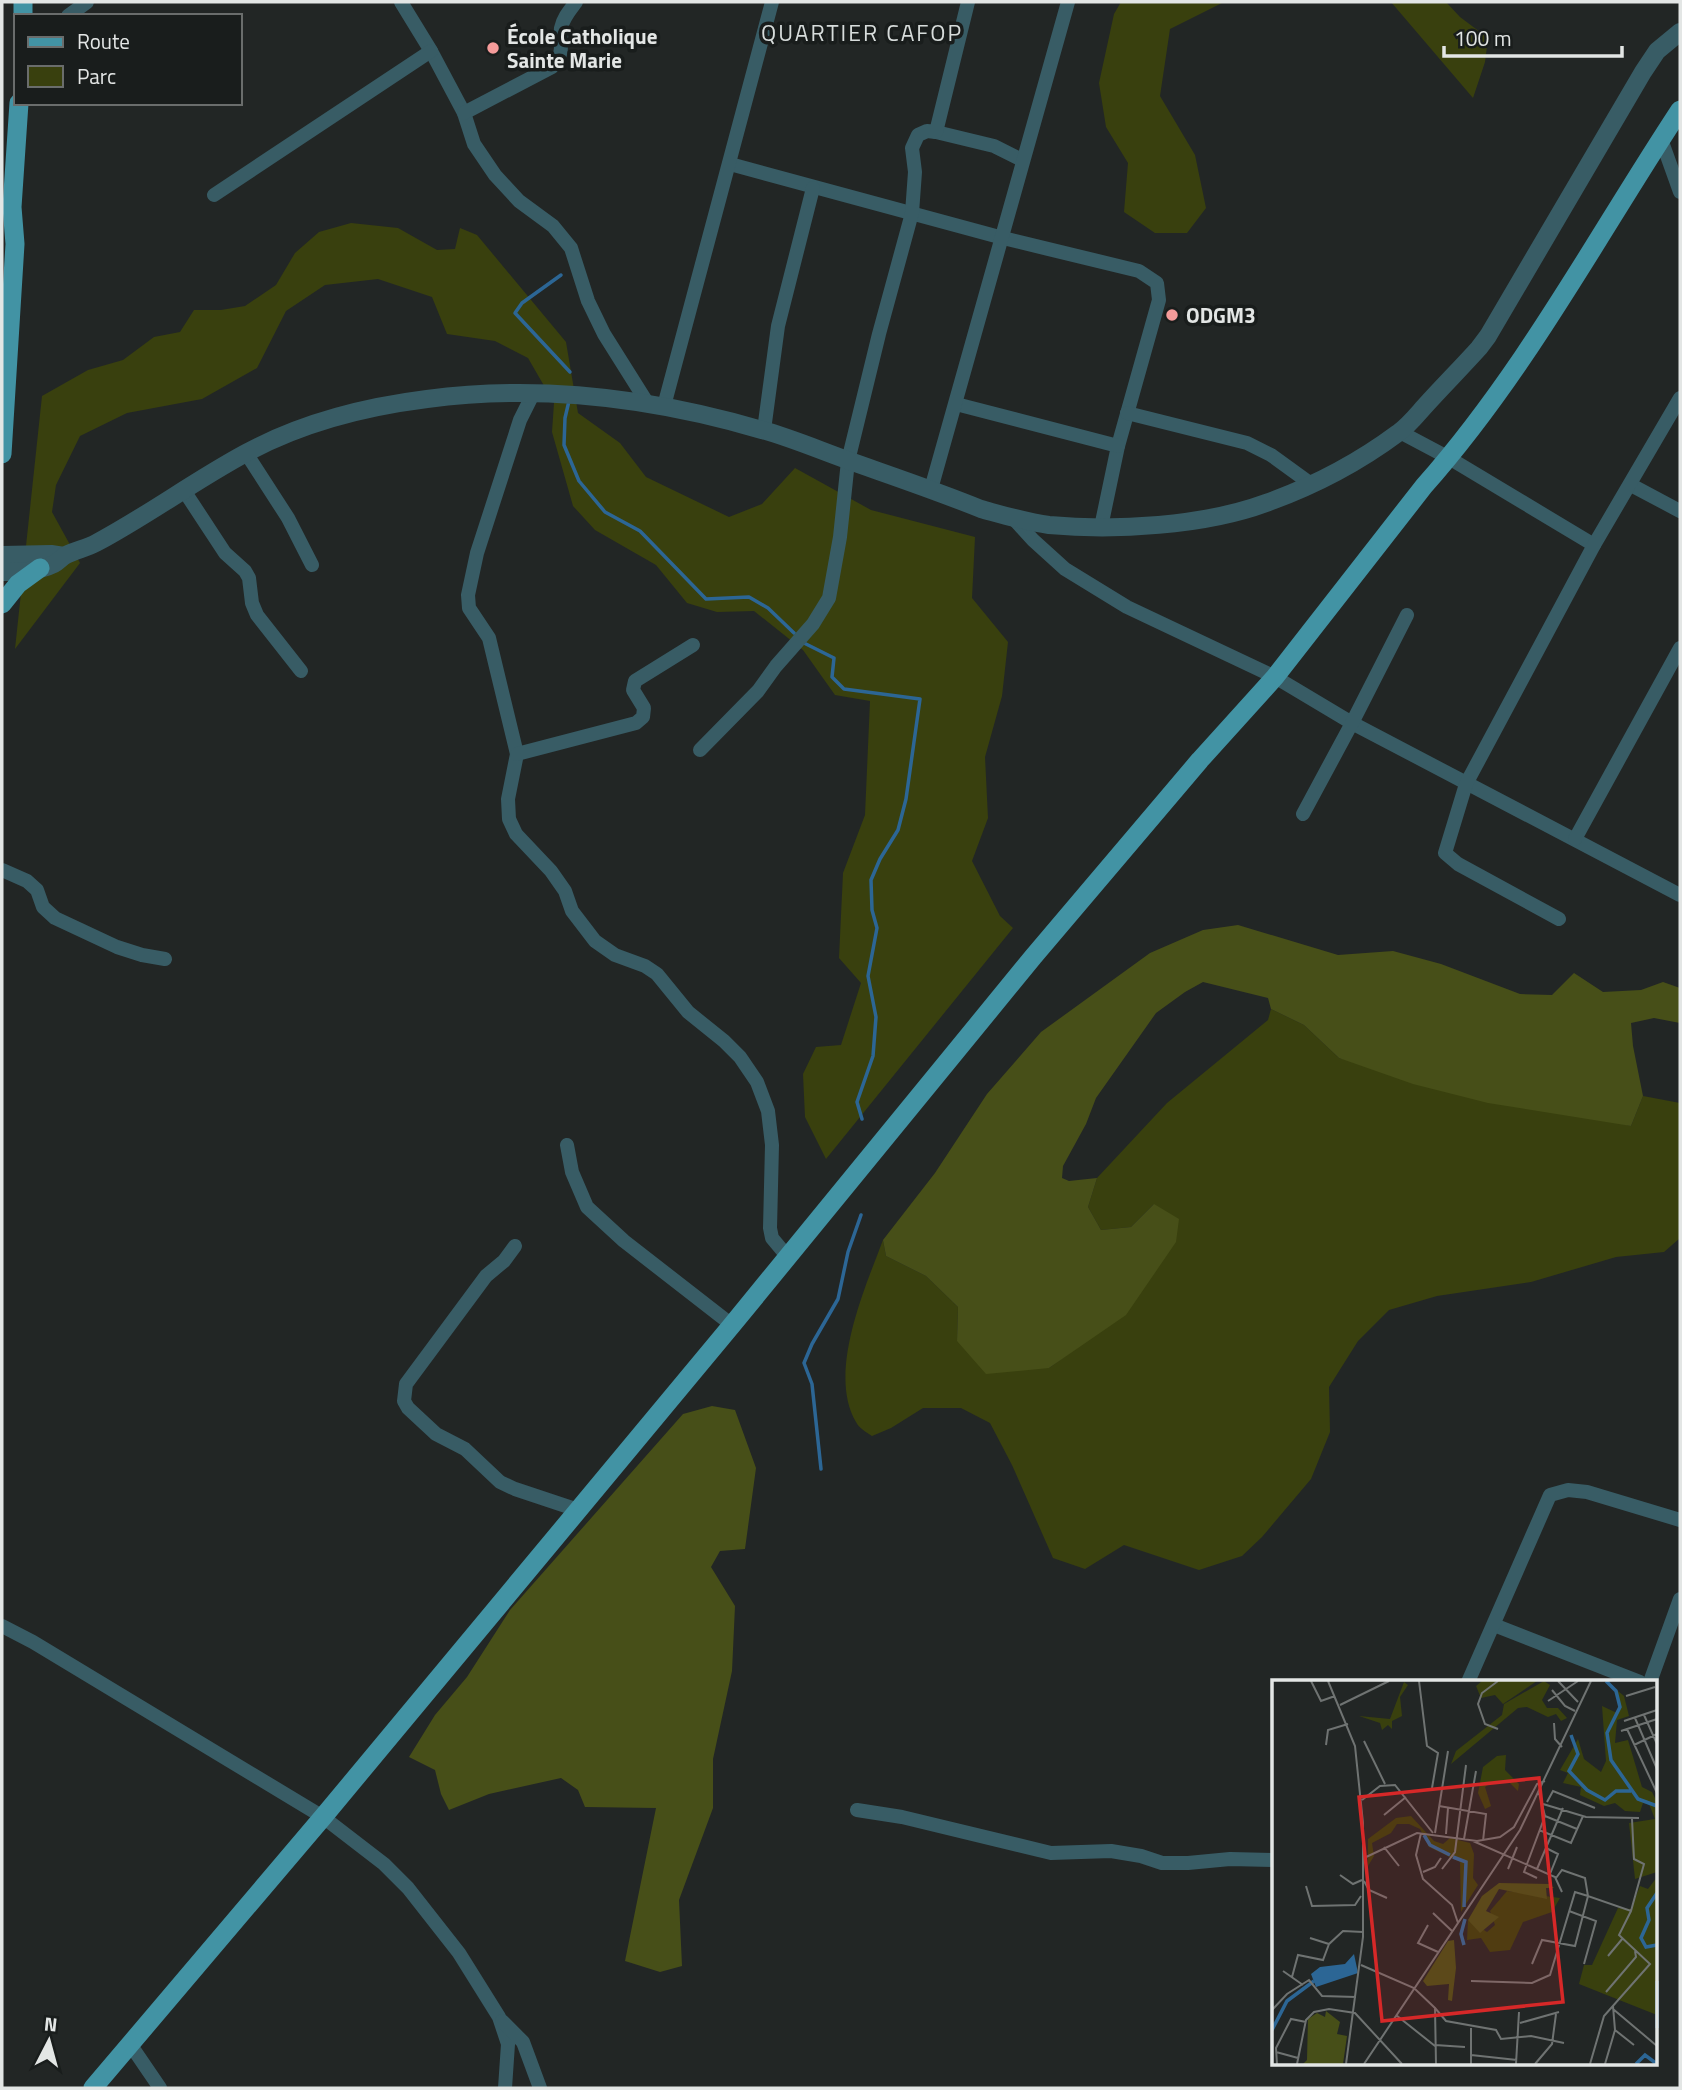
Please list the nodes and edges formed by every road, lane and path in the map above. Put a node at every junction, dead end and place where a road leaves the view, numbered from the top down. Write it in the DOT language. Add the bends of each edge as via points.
graph roads {
  1 [pos="87,2"];
  2 [pos="401,2"];
  3 [pos="576,2"];
  4 [pos="772,2"];
  5 [pos="968,2"];
  6 [pos="1068,2"];
  7 [pos="71,14"];
  8 [pos="1680,32"];
  9 [pos="431,51"];
  10 [pos="19,105"];
  11 [pos="1680,110"];
  12 [pos="464,113"];
  13 [pos="936,132"];
  14 [pos="1661,139"];
  15 [pos="1022,160"];
  16 [pos="730,164"];
  17 [pos="813,188"];
  18 [pos="1680,192"];
  19 [pos="214,195"];
  20 [pos="12,207"];
  21 [pos="912,214"];
  22 [pos="1003,238"];
  23 [pos="2,268"];
  24 [pos="534,392"];
  25 [pos="1680,398"];
  26 [pos="956,404"];
  27 [pos="656,405"];
  28 [pos="1127,413"];
  29 [pos="764,430"];
  30 [pos="1400,432"];
  31 [pos="1118,446"];
  32 [pos="246,453"];
  33 [pos="2,454"];
  34 [pos="1448,458"];
  35 [pos="848,461"];
  36 [pos="1311,484"];
  37 [pos="1631,485"];
  38 [pos="183,489"];
  39 [pos="931,489"];
  40 [pos="1680,511"];
  41 [pos="1013,518"];
  42 [pos="1101,527"];
  43 [pos="1594,545"];
  44 [pos="2,555"];
  45 [pos="64,556"];
  46 [pos="312,565"];
  47 [pos="40,568"];
  48 [pos="2,572"];
  49 [pos="2,604"];
  50 [pos="1407,615"];
  51 [pos="694,645"];
  52 [pos="1679,653"];
  53 [pos="301,671"];
  54 [pos="1275,677"];
  55 [pos="1352,723"];
  56 [pos="700,750"];
  57 [pos="517,754"];
  58 [pos="1466,784"];
  59 [pos="1303,814"];
  60 [pos="1575,839"];
  61 [pos="2,870"];
  62 [pos="1680,895"];
  63 [pos="1559,919"];
  64 [pos="165,959"];
  65 [pos="567,1145"];
  66 [pos="515,1246"];
  67 [pos="786,1256"];
  68 [pos="732,1325"];
  69 [pos="578,1510"];
  70 [pos="1680,1520"];
  71 [pos="1680,1599"];
  72 [pos="1494,1625"];
  73 [pos="2,1626"];
  74 [pos="1469,1680"];
  75 [pos="1635,1680"];
  76 [pos="1651,1680"];
  77 [pos="857,1810"];
  78 [pos="323,1817"];
  79 [pos="1272,1860"];
  80 [pos="499,2017"];
  81 [pos="130,2044"];
  82 [pos="93,2088"];
  83 [pos="160,2088"];
  84 [pos="505,2088"];
  85 [pos="540,2088"];
  1 -- 7 [label="street"];
  2 -- 9 [label="street"];
  3 -- 12 [label="street" via="565,18 560,59 552,67"];
  4 -- 16 [label="street"];
  5 -- 13 [label="street"];
  6 -- 15 [label="street"];
  8 -- 30 [label="street" via="1657,51 1643,72 1479,348"];
  9 -- 12 [label="street"];
  9 -- 19 [label="street"];
  10 -- 20 [label="main road"];
  11 -- 14 [label="main road"];
  12 -- 27 [label="street" via="474,144 495,175 571,248 604,334"];
  13 -- 15 [label="street" via="994,146"];
  13 -- 21 [label="street" via="918,135 912,148"];
  14 -- 18 [label="street"];
  14 -- 34 [label="main road" via="1570,285"];
  15 -- 22 [label="street"];
  16 -- 17 [label="street"];
  16 -- 27 [label="street"];
  17 -- 21 [label="street"];
  17 -- 29 [label="street" via="778,326"];
  20 -- 23 [label="main road"];
  20 -- 33 [label="main road" via="15,244"];
  21 -- 22 [label="street"];
  21 -- 35 [label="street"];
  22 -- 26 [label="street"];
  22 -- 28 [label="street" via="1139,271 1157,283 1158,300"];
  24 -- 27 [label="street"];
  24 -- 32 [label="street" via="383,404 314,422"];
  24 -- 57 [label="street" via="520,420 468,595 468,608 489,638"];
  25 -- 37 [label="street"];
  26 -- 31 [label="street"];
  26 -- 39 [label="street"];
  27 -- 29 [label="street"];
  28 -- 31 [label="street"];
  28 -- 36 [label="street" via="1247,443"];
  29 -- 35 [label="street"];
  30 -- 34 [label="street"];
  30 -- 36 [label="street"];
  31 -- 42 [label="street"];
  32 -- 38 [label="street"];
  32 -- 46 [label="street"];
  34 -- 43 [label="street"];
  34 -- 54 [label="main road"];
  35 -- 39 [label="street"];
  35 -- 56 [label="street" via="829,598 758,691"];
  36 -- 42 [label="street" via="1264,504 1218,516"];
  37 -- 40 [label="street"];
  37 -- 43 [label="street"];
  38 -- 45 [label="street" via="94,544"];
  38 -- 53 [label="street" via="225,553 245,571 257,615"];
  39 -- 41 [label="street"];
  41 -- 42 [label="street"];
  41 -- 54 [label="street" via="1052,558 1088,584"];
  43 -- 58 [label="street"];
  44 -- 45 [label="street"];
  45 -- 47 [label="street"];
  47 -- 48 [label="street"];
  47 -- 49 [label="main road" via="18,584"];
  50 -- 55 [label="street"];
  51 -- 57 [label="street" via="635,681 633,690 644,708 636,723"];
  52 -- 60 [label="street"];
  54 -- 55 [label="street"];
  54 -- 67 [label="main road" via="1141,828"];
  55 -- 58 [label="street"];
  55 -- 59 [label="street"];
  57 -- 67 [label="street" via="509,819 516,834 565,891 583,927 615,955 657,974 688,1012 740,1058 757,1082 768,1111 772,1144 770,1228"];
  58 -- 60 [label="street"];
  58 -- 63 [label="street" via="1445,853"];
  60 -- 62 [label="street"];
  61 -- 64 [label="street" via="37,890 43,907 55,918 117,947"];
  65 -- 68 [label="street" via="572,1172 587,1207"];
  66 -- 69 [label="street" via="486,1276 405,1384 404,1401 436,1434 466,1449 500,1482"];
  67 -- 68 [label="main road"];
  68 -- 69 [label="main road"];
  69 -- 78 [label="main road"];
  70 -- 72 [label="street" via="1587,1492 1568,1490 1550,1495"];
  71 -- 76 [label="street"];
  72 -- 74 [label="street"];
  72 -- 75 [label="street"];
  73 -- 78 [label="street"];
  77 -- 79 [label="street" via="902,1816 1051,1853 1111,1850 1162,1863"];
  78 -- 80 [label="street" via="408,1888 459,1953"];
  78 -- 81 [label="main road"];
  80 -- 84 [label="street" via="508,2043"];
  80 -- 85 [label="street" via="523,2042"];
  81 -- 82 [label="main road"];
  81 -- 83 [label="street"];
}
